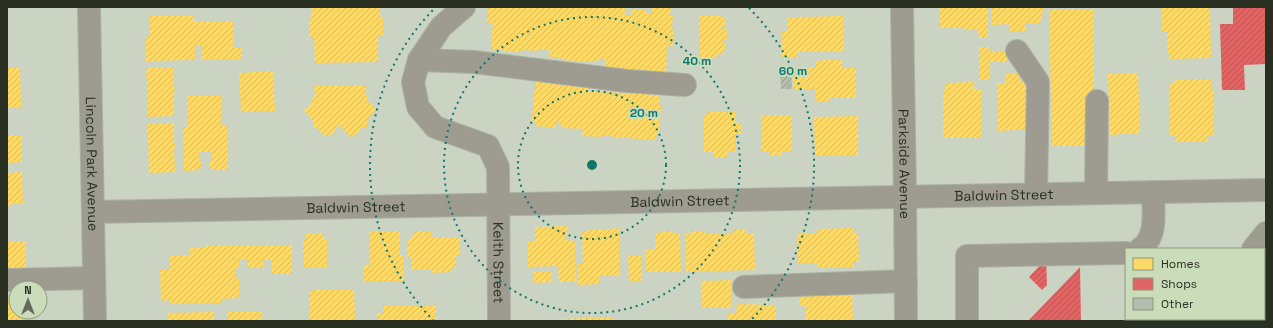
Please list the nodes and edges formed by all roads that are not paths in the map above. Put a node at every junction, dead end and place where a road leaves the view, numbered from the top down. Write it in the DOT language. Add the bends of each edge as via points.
graph roads {
  1 [pos="90,7"];
  2 [pos="464,7"];
  3 [pos="902,7"];
  4 [pos="1017,51"];
  5 [pos="419,60"];
  6 [pos="685,84"];
  7 [pos="1097,100"];
  8 [pos="1266,190"];
  9 [pos="1153,192"];
  10 [pos="1096,193"];
  11 [pos="1036,194"];
  12 [pos="906,196"];
  13 [pos="498,204"];
  14 [pos="93,212"];
  15 [pos="1266,233"];
  16 [pos="1141,248"];
  17 [pos="1254,248"];
  18 [pos="1125,253"];
  19 [pos="94,278"];
  20 [pos="7,280"];
  21 [pos="906,281"];
  22 [pos="744,287"];
  23 [pos="95,321"];
  24 [pos="500,321"];
  25 [pos="906,321"];
  26 [pos="967,321"];
  1 -- 14 [label="street, Lincoln Park Avenue"];
  2 -- 5 [label="street, Keith Street" via="441,28"];
  3 -- 12 [label="street, Parkside Avenue"];
  4 -- 11 [label="street" via="1038,82"];
  5 -- 6 [label="street" via="474,62 627,81"];
  5 -- 13 [label="street, Keith Street" via="413,82 418,107 435,127 488,146 498,167"];
  7 -- 10 [label="street"];
  8 -- 9 [label="street, Baldwin Street"];
  9 -- 10 [label="street, Baldwin Street"];
  9 -- 16 [label="street" via="1153,231"];
  10 -- 11 [label="street, Baldwin Street"];
  11 -- 12 [label="street, Baldwin Street"];
  12 -- 13 [label="street, Baldwin Street"];
  12 -- 21 [label="street, Parkside Avenue"];
  13 -- 14 [label="street, Baldwin Street"];
  13 -- 24 [label="street, Keith Street"];
  14 -- 19 [label="street, Lincoln Park Avenue"];
  15 -- 17 [label="main road"];
  18 -- 26 [label="street" via="967,256"];
  19 -- 20 [label="street"];
  19 -- 23 [label="street, Lincoln Park Avenue"];
  21 -- 22 [label="street"];
  21 -- 25 [label="street, Parkside Avenue"];
}
